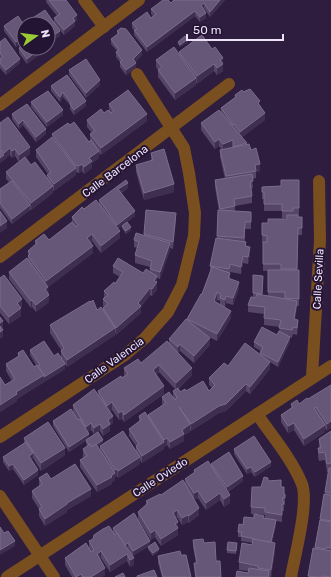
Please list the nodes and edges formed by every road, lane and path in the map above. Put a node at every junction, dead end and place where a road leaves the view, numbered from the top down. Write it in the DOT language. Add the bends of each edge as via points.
graph roads {
  1 [pos="84,0"];
  2 [pos="139,0"];
  3 [pos="104,27"];
  4 [pos="136,74"];
  5 [pos="229,84"];
  6 [pos="0,105"];
  7 [pos="172,128"];
  8 [pos="319,181"];
  9 [pos="326,240"];
  10 [pos="0,257"];
  11 [pos="325,267"];
  12 [pos="331,366"];
  13 [pos="312,377"];
  14 [pos="257,414"];
  15 [pos="0,437"];
  16 [pos="0,496"];
  17 [pos="40,554"];
  18 [pos="7,577"];
  19 [pos="54,577"];
  20 [pos="291,577"];
  1 -- 3 [label="street"];
  2 -- 3 [label="street"];
  3 -- 6 [label="street"];
  4 -- 7 [label="street, Calle Valencia"];
  5 -- 7 [label="street, Calle Barcelona"];
  7 -- 10 [label="street, Calle Barcelona"];
  7 -- 15 [label="street, Calle Valencia" via="184,148 194,213 194,236 182,285 168,312 145,338 125,355"];
  8 -- 9 [label="street, Calle Sevilla"];
  9 -- 11 [label="street, Calle Sevilla"];
  11 -- 13 [label="street, Calle Sevilla"];
  12 -- 13 [label="street, Calle Oviedo"];
  13 -- 14 [label="street, Calle Oviedo"];
  14 -- 17 [label="street, Calle Oviedo"];
  14 -- 20 [label="street" via="302,485 304,506"];
  16 -- 17 [label="street"];
  17 -- 18 [label="street, Calle Oviedo"];
  17 -- 19 [label="street"];
}
